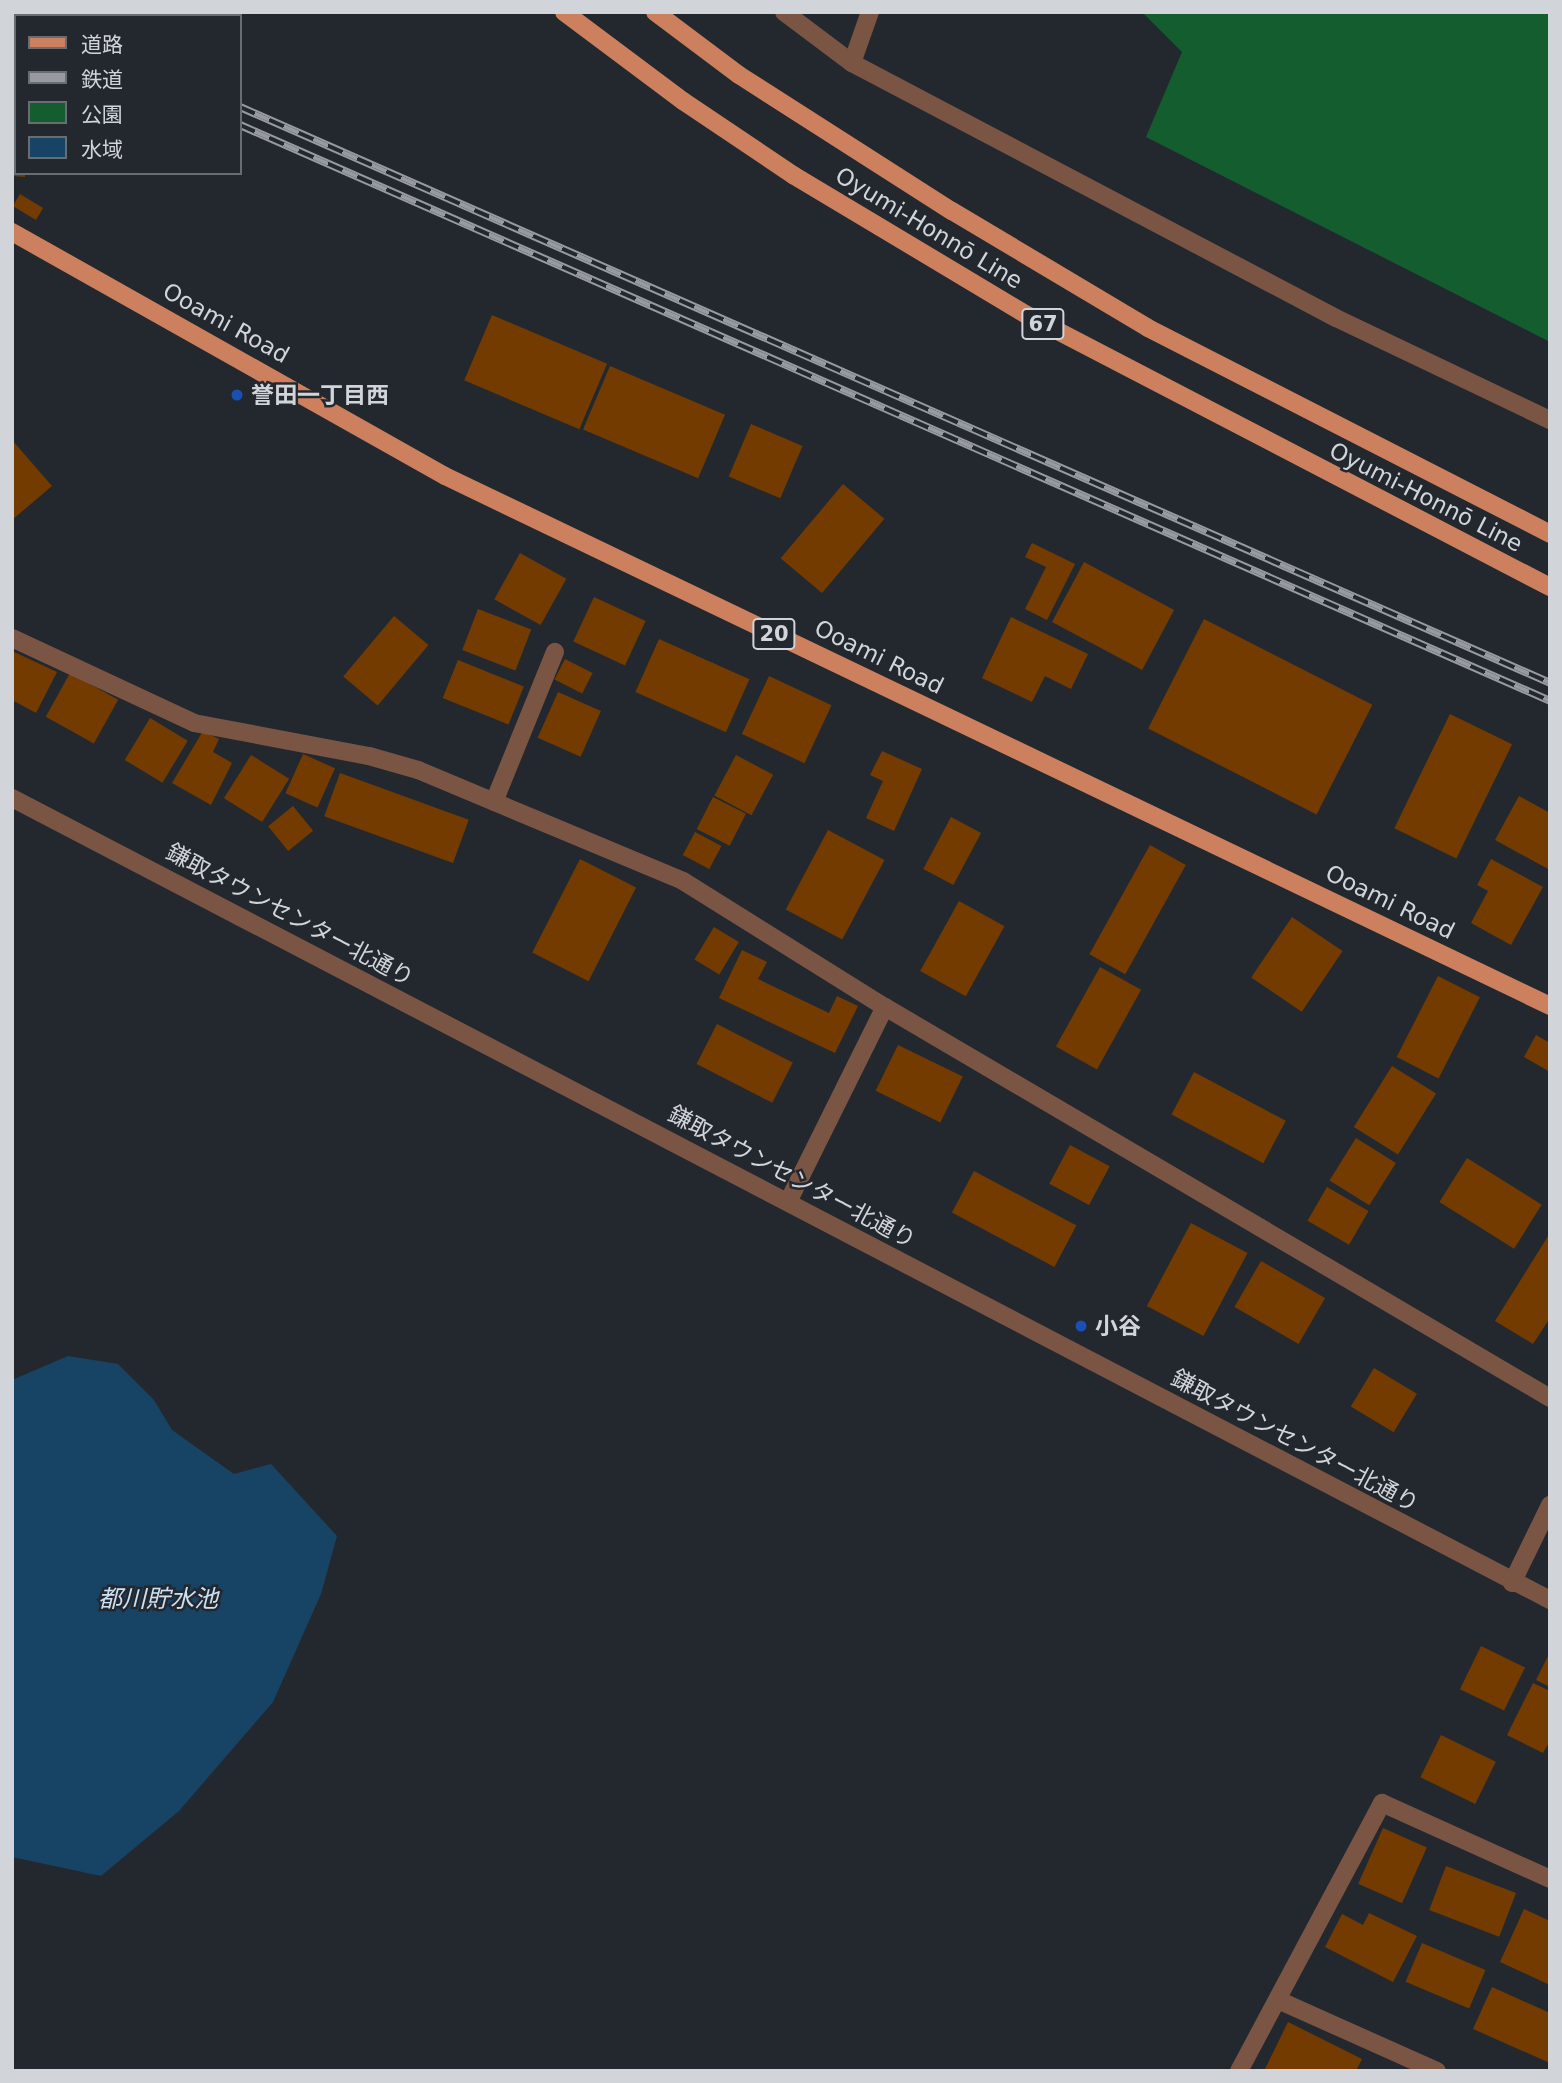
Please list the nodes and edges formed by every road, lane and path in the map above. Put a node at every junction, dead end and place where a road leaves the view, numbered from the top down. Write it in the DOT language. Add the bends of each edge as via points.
graph roads {
  1 [pos="564,12"];
  2 [pos="655,12"];
  3 [pos="784,12"];
  4 [pos="870,12"];
  5 [pos="852,63"];
  6 [pos="12,232"];
  7 [pos="1550,420"];
  8 [pos="1550,534"];
  9 [pos="1550,587"];
  10 [pos="12,638"];
  11 [pos="555,652"];
  12 [pos="12,798"];
  13 [pos="494,802"];
  14 [pos="1550,1006"];
  15 [pos="885,1007"];
  16 [pos="788,1202"];
  17 [pos="1550,1398"];
  18 [pos="1550,1505"];
  19 [pos="1512,1583"];
  20 [pos="1550,1600"];
  21 [pos="1550,1879"];
  22 [pos="1278,2000"];
  23 [pos="1239,2071"];
  24 [pos="1437,2071"];
  1 -- 9 [label="main road, Oyumi-Honnō Line / 67" via="682,101 793,175 1027,315"];
  2 -- 8 [label="main road, Oyumi-Honnō Line / 67" via="761,90 1148,328"];
  3 -- 5 [label="street"];
  4 -- 5 [label="street"];
  5 -- 7 [label="street" via="1336,318"];
  6 -- 14 [label="main road, Ooami Road / 20" via="445,476"];
  10 -- 13 [label="street" via="194,723 369,756"];
  11 -- 13 [label="street"];
  12 -- 16 [label="street, 鎌取タウンセンター北通り"];
  13 -- 15 [label="street" via="683,881"];
  15 -- 16 [label="street"];
  15 -- 17 [label="street"];
  16 -- 19 [label="street, 鎌取タウンセンター北通り"];
  18 -- 19 [label="street"];
  19 -- 20 [label="street, 鎌取タウンセンター北通り"];
  21 -- 22 [label="street" via="1382,1803"];
  22 -- 23 [label="street"];
  22 -- 24 [label="street"];
}
